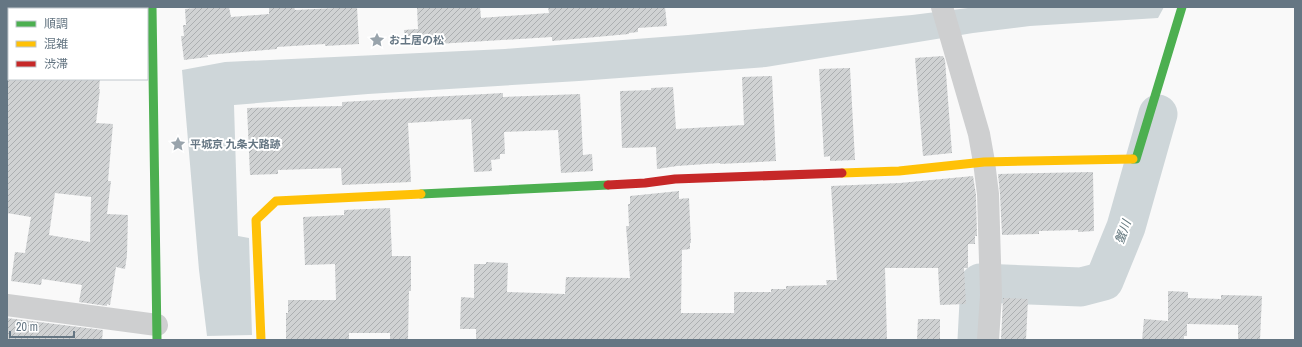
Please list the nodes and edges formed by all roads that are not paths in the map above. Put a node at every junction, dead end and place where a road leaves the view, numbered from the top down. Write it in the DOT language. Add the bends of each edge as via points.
graph roads {
  1 [pos="942,7"];
  2 [pos="1182,7"];
  3 [pos="154,11"];
  4 [pos="984,162"];
  5 [pos="7,305"];
  6 [pos="157,333"];
  7 [pos="261,340"];
  8 [pos="988,340"];
  1 -- 4 [label="street" via="979,134"];
  2 -- 4 [label="street" via="1136,159"];
  3 -- 6 [label="street"];
  4 -- 7 [label="street" via="899,171 675,179 645,183 276,201 256,220"];
  4 -- 8 [label="street" via="988,194 991,295"];
  5 -- 6 [label="street"];
}
